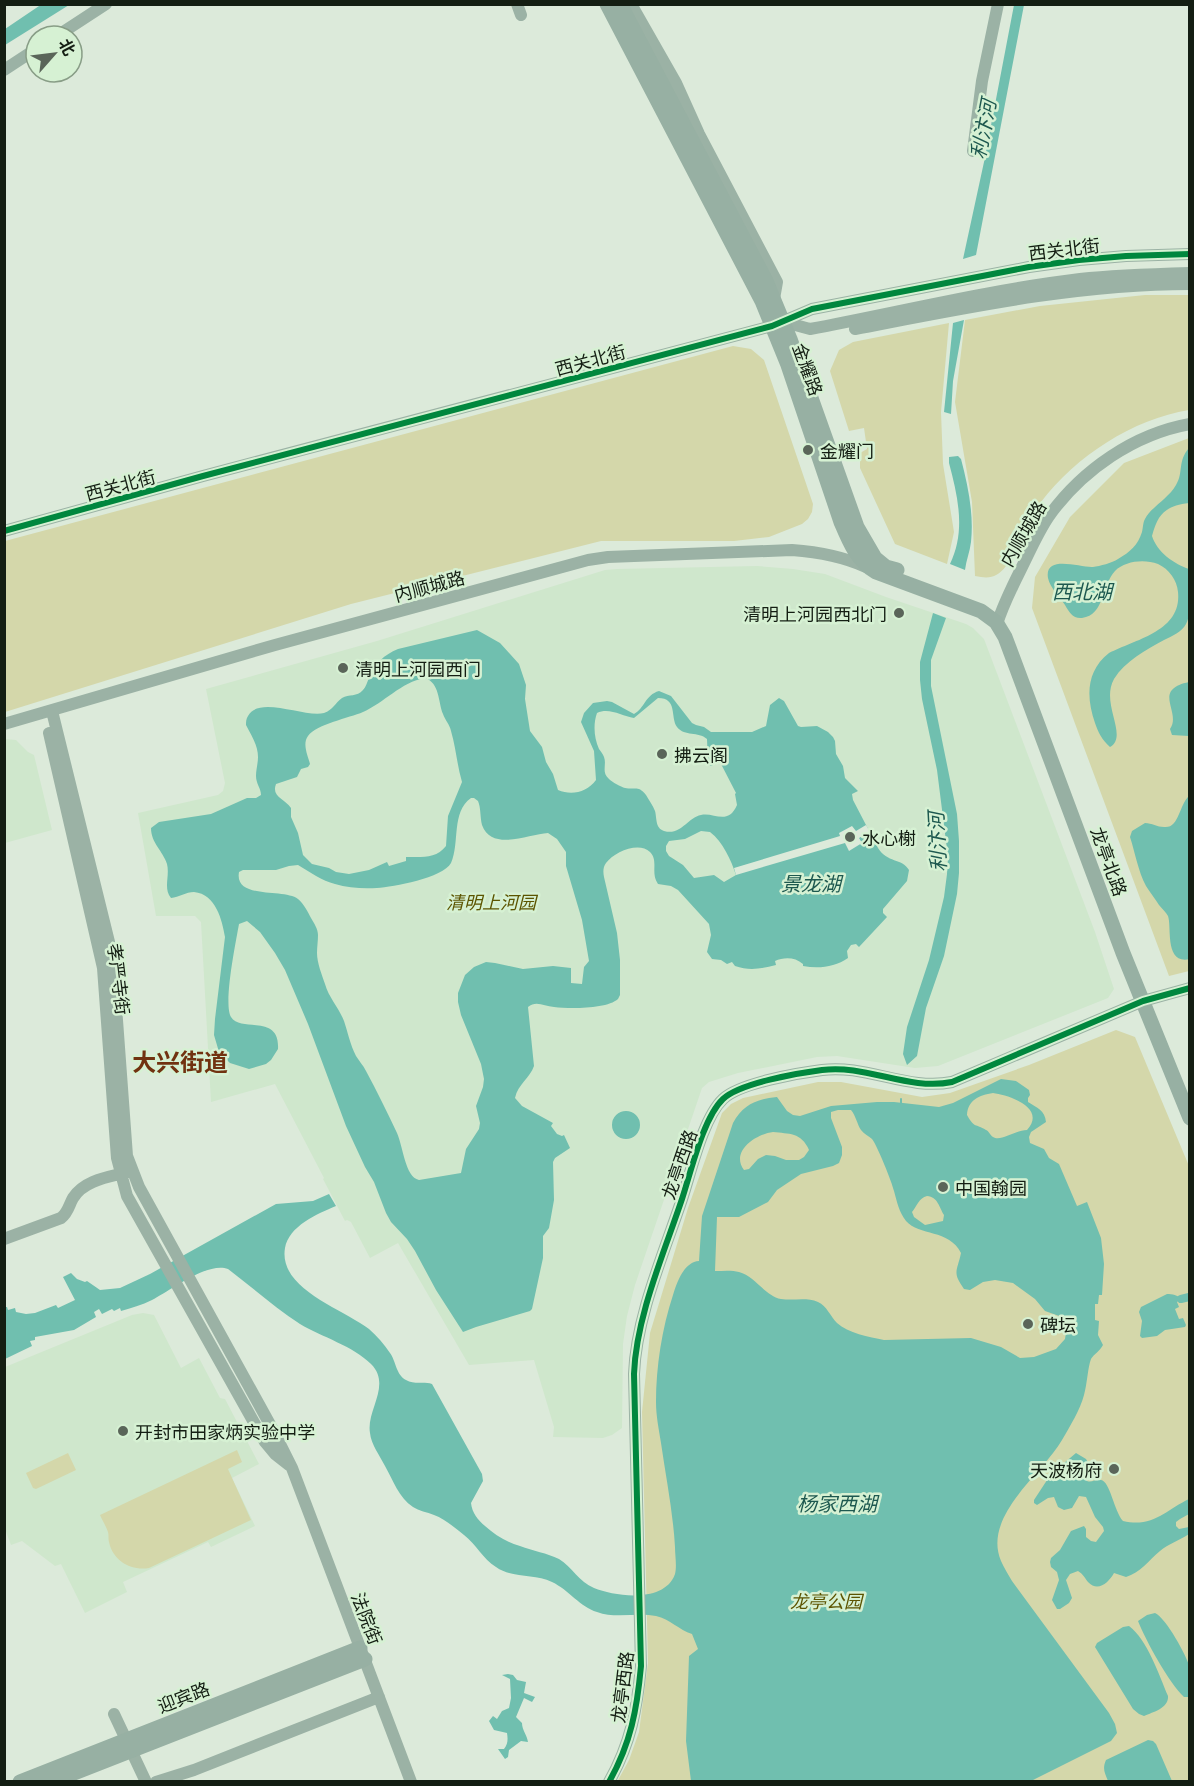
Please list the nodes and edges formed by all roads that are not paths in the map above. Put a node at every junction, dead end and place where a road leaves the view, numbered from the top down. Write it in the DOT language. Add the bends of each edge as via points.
graph roads {
  1 [pos="106,4"];
  2 [pos="607,4"];
  3 [pos="620,4"];
  4 [pos="631,4"];
  5 [pos="998,4"];
  6 [pos="75,24"];
  7 [pos="24,57"];
  8 [pos="4,70"];
  9 [pos="973,151"];
  10 [pos="1190,254"];
  11 [pos="1190,273"];
  12 [pos="1190,284"];
  13 [pos="774,299"];
  14 [pos="778,324"];
  15 [pos="819,327"];
  16 [pos="1190,423"];
  17 [pos="4,531"];
  18 [pos="870,569"];
  19 [pos="996,619"];
  20 [pos="48,712"];
  21 [pos="4,724"];
  22 [pos="1190,988"];
  23 [pos="1147,1000"];
  24 [pos="1190,1095"];
  25 [pos="1190,1118"];
  26 [pos="126,1173"];
  27 [pos="4,1239"];
  28 [pos="168,1241"];
  29 [pos="155,1246"];
  30 [pos="292,1468"];
  31 [pos="362,1653"];
  32 [pos="379,1697"];
  33 [pos="114,1714"];
  34 [pos="130,1744"];
  35 [pos="20,1782"];
  36 [pos="51,1782"];
  37 [pos="146,1782"];
  38 [pos="156,1782"];
  39 [pos="411,1782"];
  40 [pos="609,1782"];
  1 -- 6 [label="street"];
  2 -- 14 [label="main road, 金耀路"];
  3 -- 13 [label="main road, 金耀路"];
  4 -- 13 [label="street" via="676,83 777,282"];
  5 -- 9 [label="street"];
  7 -- 8 [label="street"];
  10 -- 14 [label="street, 西关北街" via="1126,256 1029,267 812,309"];
  11 -- 15 [label="street, 西关北街" via="1056,282"];
  12 -- 15 [label="street" via="1086,289 831,333"];
  13 -- 14 [label="main road, 金耀路"];
  14 -- 15 [label="street, 西关北街"];
  14 -- 17 [label="street, 西关北街"];
  14 -- 18 [label="main road, 金耀路" via="841,522 851,546"];
  14 -- 19 [label="main road, 金耀路" via="852,516 875,558 886,567 985,603"];
  16 -- 19 [label="street, 内顺城路" via="1122,450 1063,498 1038,533"];
  18 -- 19 [label="main road, 金耀路"];
  18 -- 20 [label="street, 内顺城路" via="841,556 792,550 597,558 275,645"];
  19 -- 23 [label="main road, 龙亭北路" via="1008,625 1017,642"];
  20 -- 21 [label="street, 内顺城路"];
  20 -- 26 [label="street, 孝严寺街" via="109,942 116,993"];
  22 -- 23 [label="street, 龙亭西路"];
  23 -- 24 [label="main road, 龙亭北路"];
  23 -- 25 [label="main road, 龙亭北路"];
  23 -- 40 [label="street, 龙亭西路" via="952,1082 925,1085 852,1070 823,1070 749,1085 731,1093 712,1113 644,1313 636,1348 641,1666 636,1712 624,1753"];
  26 -- 27 [label="street" via="79,1190 61,1218"];
  26 -- 28 [label="street, 孝严寺街" via="139,1187"];
  26 -- 29 [label="street, 孝严寺街" via="127,1196"];
  28 -- 30 [label="street, 法院街"];
  29 -- 30 [label="street, 法院街" via="265,1442"];
  30 -- 31 [label="street, 法院街"];
  31 -- 32 [label="street, 法院街"];
  31 -- 34 [label="main road, 迎宾路"];
  32 -- 38 [label="street"];
  32 -- 39 [label="street, 法院街"];
  33 -- 34 [label="street"];
  34 -- 35 [label="main road, 迎宾路"];
  34 -- 36 [label="main road, 迎宾路"];
  34 -- 37 [label="street"];
}
